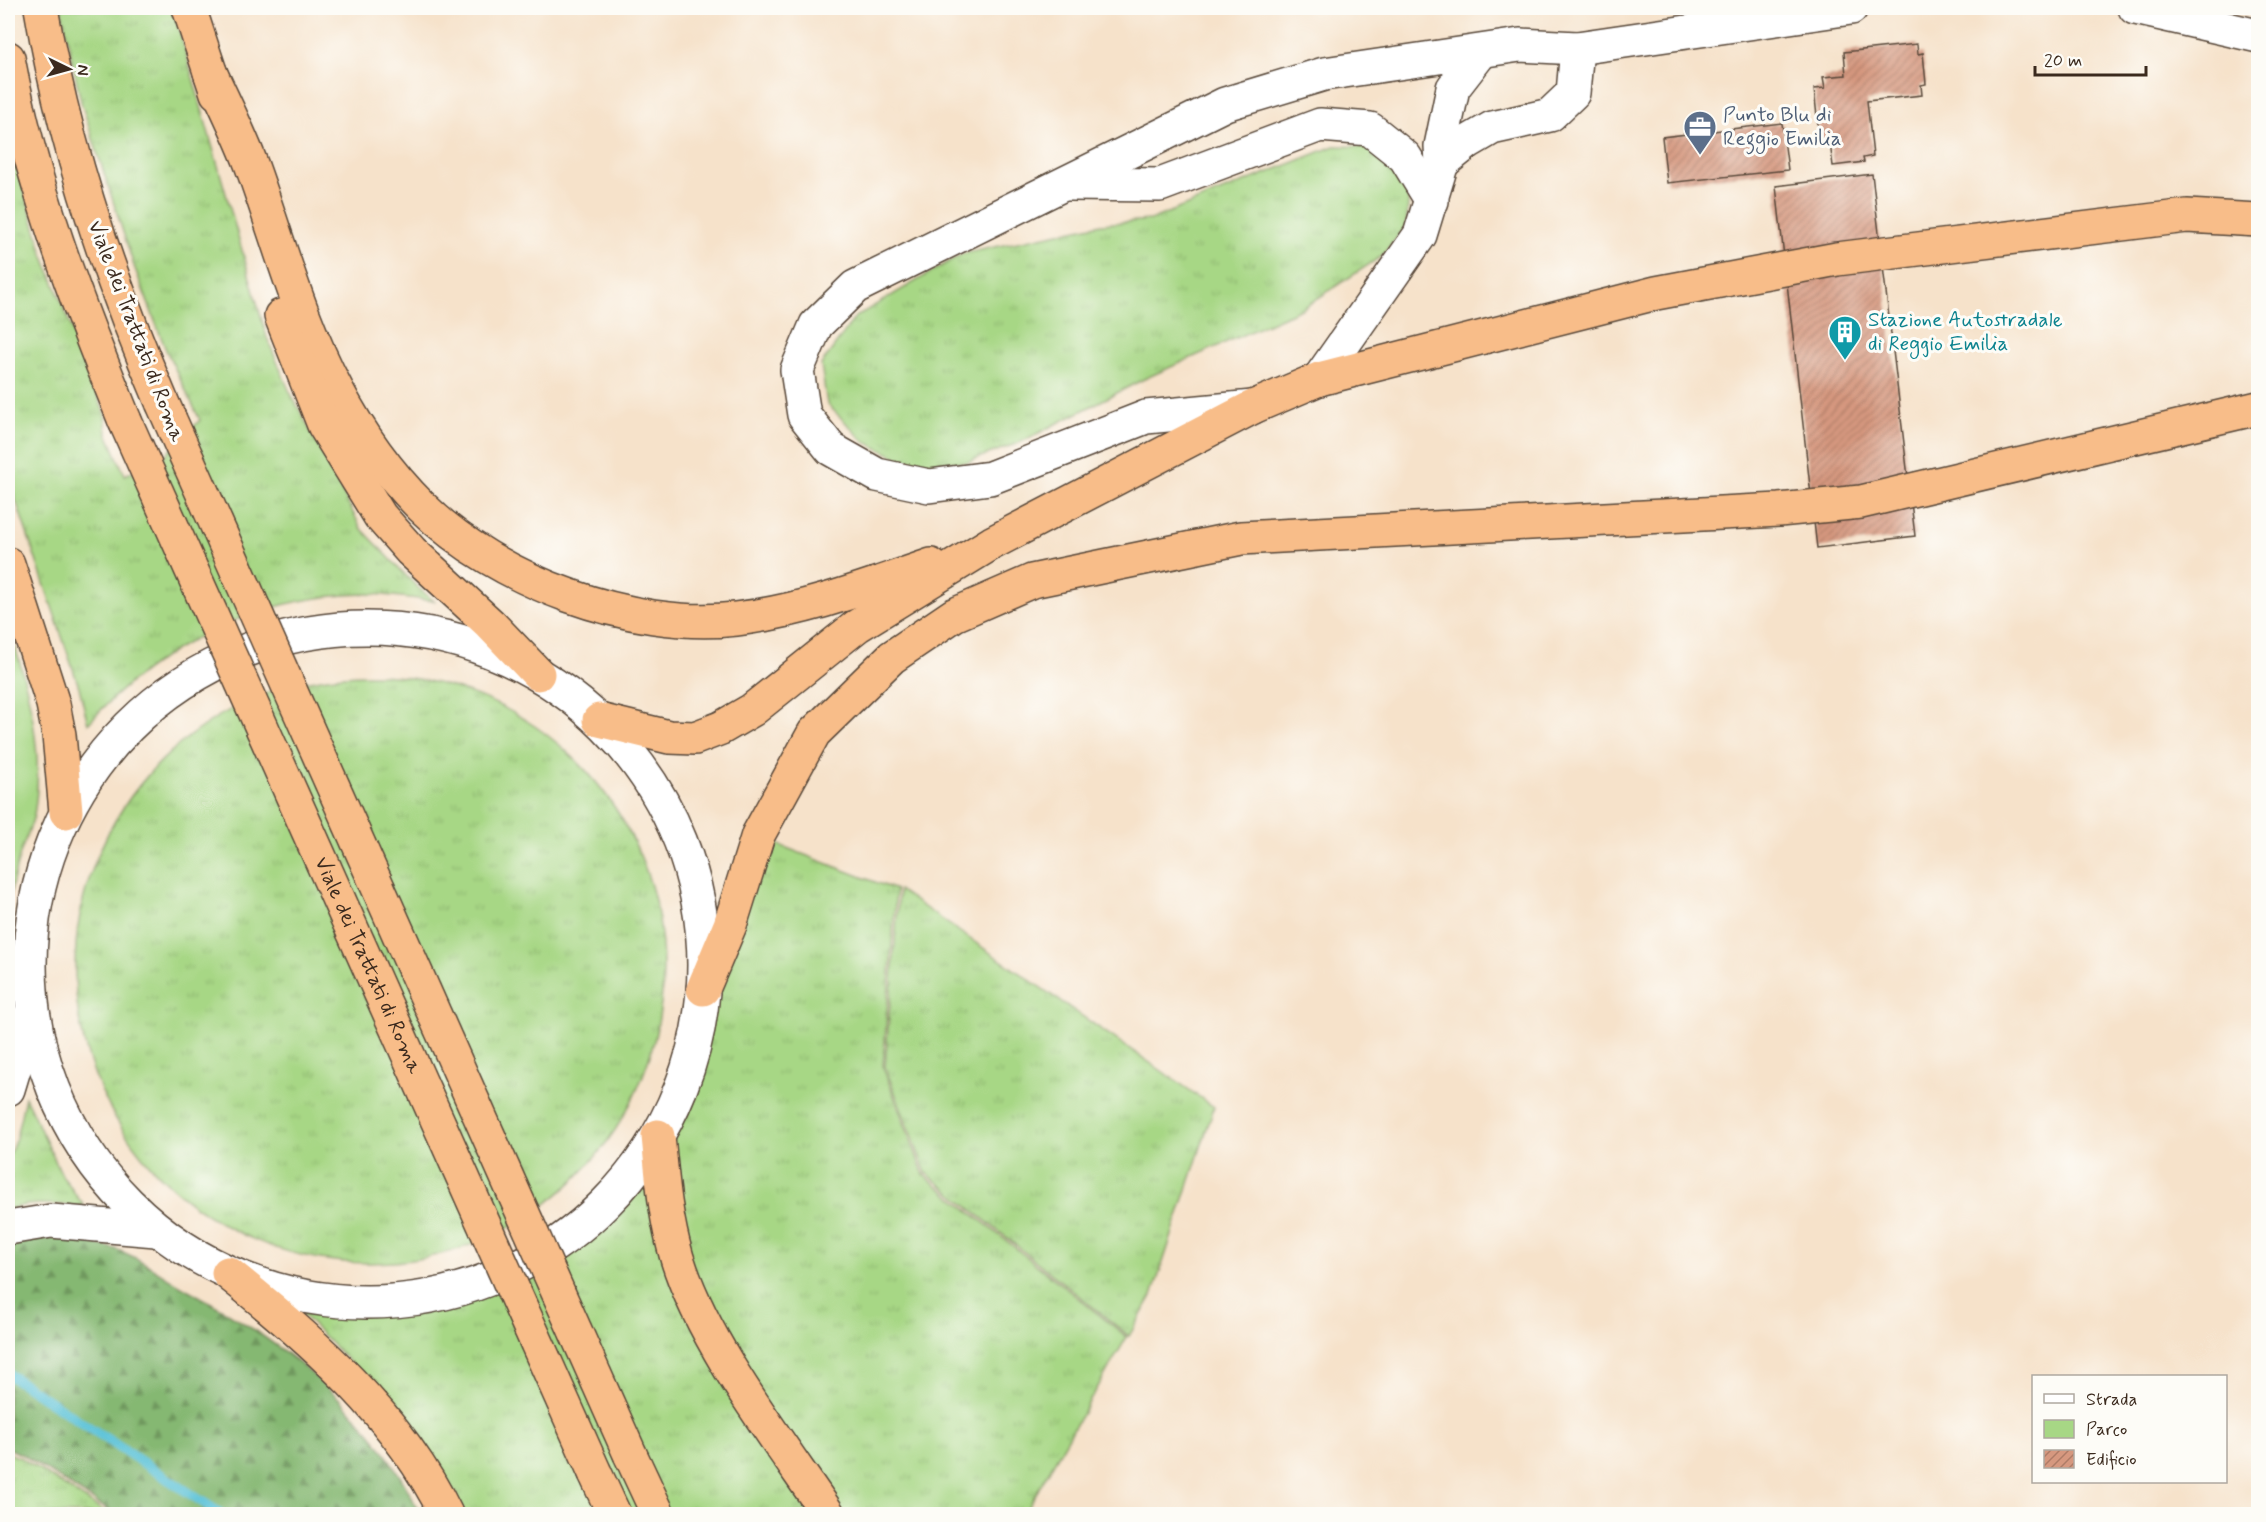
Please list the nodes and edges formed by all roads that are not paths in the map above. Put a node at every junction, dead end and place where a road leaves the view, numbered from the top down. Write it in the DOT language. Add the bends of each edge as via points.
graph roads {
  1 [pos="41,8"];
  2 [pos="189,8"];
  3 [pos="1851,8"];
  4 [pos="2135,8"];
  5 [pos="2259,36"];
  6 [pos="1576,48"];
  7 [pos="1480,52"];
  8 [pos="8,58"];
  9 [pos="210,72"];
  10 [pos="1442,163"];
  11 [pos="1064,184"];
  12 [pos="1432,201"];
  13 [pos="2259,220"];
  14 [pos="1319,379"];
  15 [pos="1253,407"];
  16 [pos="2259,408"];
  17 [pos="992,543"];
  18 [pos="8,564"];
  19 [pos="538,674"];
  20 [pos="599,720"];
  21 [pos="66,812"];
  22 [pos="703,989"];
  23 [pos="33,1009"];
  24 [pos="8,1089"];
  25 [pos="658,1136"];
  26 [pos="8,1228"];
  27 [pos="156,1230"];
  28 [pos="228,1274"];
  29 [pos="446,1515"];
  30 [pos="614,1515"];
  31 [pos="658,1515"];
  32 [pos="828,1515"];
  1 -- 31 [label="highway, Viale dei Trattati di Roma, bridge" via="58,101 80,182 117,292 162,402"];
  2 -- 9 [label="highway"];
  3 -- 6 [label="street"];
  4 -- 5 [label="street"];
  6 -- 7 [label="street" via="1520,45"];
  6 -- 10 [label="street" via="1573,93 1550,116 1492,128 1468,141"];
  7 -- 10 [label="street" via="1453,88 1441,146"];
  7 -- 11 [label="street" via="1324,74 1225,104"];
  8 -- 30 [label="highway, Viale dei Trattati di Roma, bridge" via="21,120 62,262 125,421"];
  9 -- 17 [label="highway" via="253,169 312,340 358,426 423,508 464,541 506,567 601,606 649,616 736,619 829,601"];
  9 -- 19 [label="highway" via="287,335 324,425 380,516"];
  10 -- 12 [label="street"];
  11 -- 12 [label="street" via="1160,185 1320,125 1370,129 1405,157"];
  11 -- 15 [label="street" via="855,287 816,325 797,370 804,415 831,449 877,475 929,486 990,478 1146,417"];
  12 -- 14 [label="street" via="1420,235"];
  13 -- 14 [label="highway" via="2187,216 1836,259 1656,293"];
  14 -- 15 [label="highway"];
  15 -- 17 [label="highway"];
  16 -- 22 [label="highway" via="1861,502 1779,510 1241,538 1032,581 954,615 892,657 814,732 758,835 730,925"];
  17 -- 20 [label="highway" via="857,626 752,710 721,728 695,738 669,737"];
  18 -- 21 [label="highway" via="53,704"];
  19 -- 20 [label="street"];
  19 -- 21 [label="street" via="476,645 409,630 340,628 273,641 209,667 152,705 104,754"];
  20 -- 22 [label="street" via="646,777 681,843 700,915"];
  21 -- 23 [label="street" via="50,849 32,928 29,969"];
  22 -- 25 [label="street" via="689,1065"];
  23 -- 24 [label="street"];
  23 -- 27 [label="street" via="54,1092 73,1131 96,1168"];
  25 -- 28 [label="street" via="616,1193 564,1240 502,1275 469,1287 400,1302 365,1304 295,1296"];
  25 -- 32 [label="highway" via="668,1223 696,1304"];
  26 -- 27 [label="street" via="51,1221"];
  27 -- 28 [label="street"];
  28 -- 29 [label="highway" via="288,1321 387,1422 421,1466"];
}
